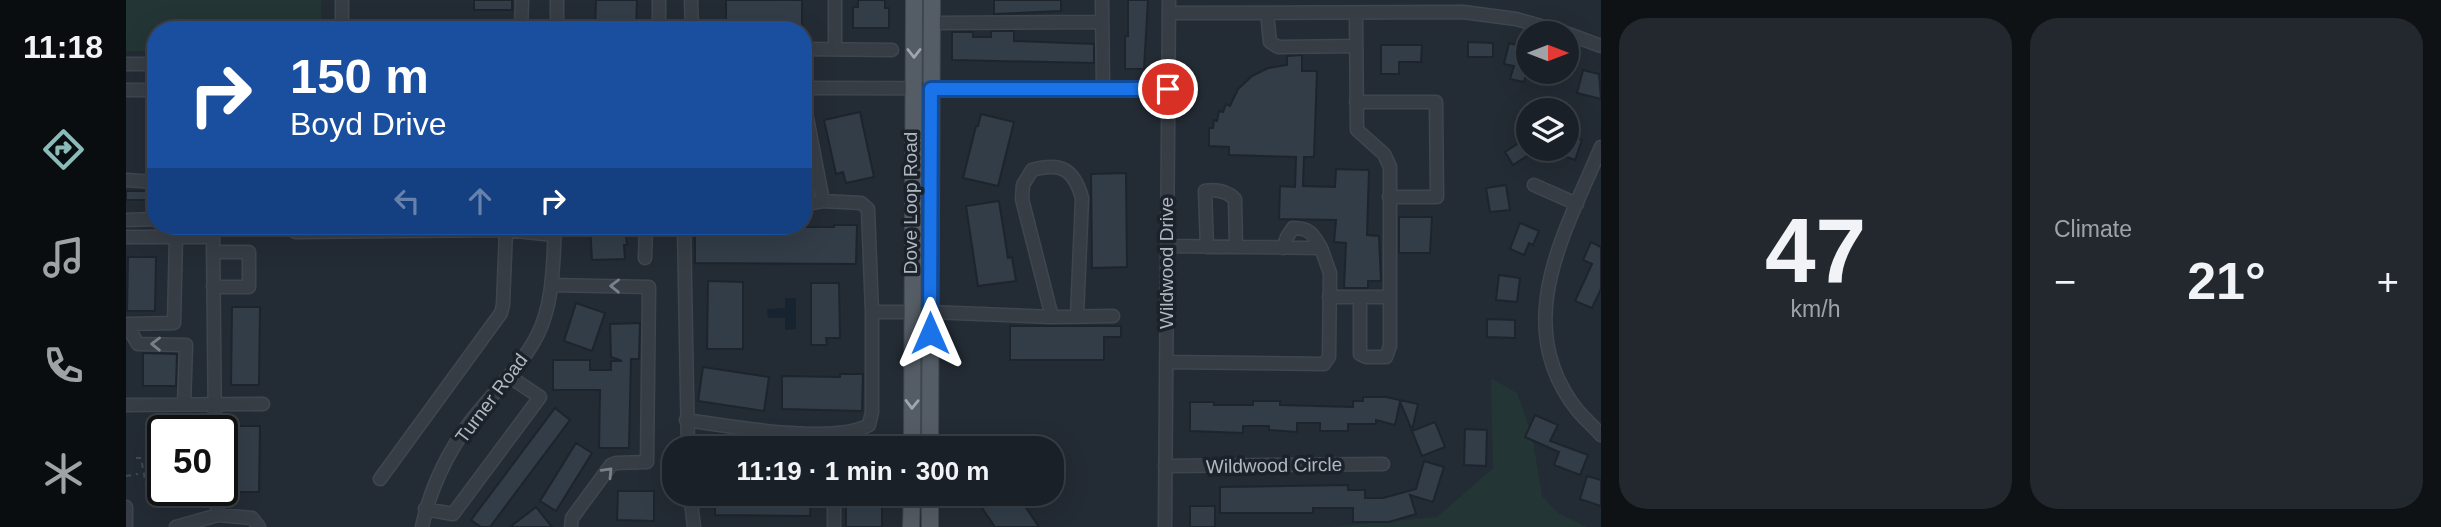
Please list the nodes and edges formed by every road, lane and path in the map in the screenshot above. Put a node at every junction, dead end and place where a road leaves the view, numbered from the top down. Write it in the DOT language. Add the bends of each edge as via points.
graph roads {
  1 [pos="342,0"];
  2 [pos="522,0"];
  3 [pos="557,0"];
  4 [pos="659,0"];
  5 [pos="691,0"];
  6 [pos="835,0"];
  7 [pos="914,0"];
  8 [pos="932,0"];
  9 [pos="1102,0"];
  10 [pos="1169,6"];
  11 [pos="1396,6"];
  12 [pos="1267,13"];
  13 [pos="1356,13"];
  14 [pos="342,21"];
  15 [pos="521,21"];
  16 [pos="557,21"];
  17 [pos="659,21"];
  18 [pos="692,21"];
  19 [pos="1523,21"];
  20 [pos="1102,22"];
  21 [pos="933,23"];
  22 [pos="1579,38"];
  23 [pos="1601,46"];
  24 [pos="1356,47"];
  25 [pos="835,48"];
  26 [pos="812,49"];
  27 [pos="892,50"];
  28 [pos="126,64"];
  29 [pos="147,64"];
  30 [pos="812,88"];
  31 [pos="914,89"];
  32 [pos="931,89"];
  33 [pos="1103,89"];
  34 [pos="1168,89"];
  35 [pos="126,90"];
  36 [pos="147,90"];
  37 [pos="1356,102"];
  38 [pos="812,143"];
  39 [pos="1601,147"];
  40 [pos="812,172"];
  41 [pos="818,172"];
  42 [pos="126,180"];
  43 [pos="147,181"];
  44 [pos="1534,185"];
  45 [pos="1389,197"];
  46 [pos="823,201"];
  47 [pos="812,203"];
  48 [pos="1577,204"];
  49 [pos="147,219"];
  50 [pos="126,220"];
  51 [pos="189,235"];
  52 [pos="214,235"];
  53 [pos="506,235"];
  54 [pos="555,235"];
  55 [pos="646,235"];
  56 [pos="684,235"];
  57 [pos="126,236"];
  58 [pos="176,237"];
  59 [pos="1167,246"];
  60 [pos="1207,247"];
  61 [pos="1236,247"];
  62 [pos="1283,248"];
  63 [pos="1321,248"];
  64 [pos="213,251"];
  65 [pos="645,258"];
  66 [pos="552,285"];
  67 [pos="213,287"];
  68 [pos="1389,296"];
  69 [pos="1329,297"];
  70 [pos="1360,297"];
  71 [pos="873,312"];
  72 [pos="922,312"];
  73 [pos="1113,316"];
  74 [pos="1052,317"];
  75 [pos="1077,317"];
  76 [pos="128,324"];
  77 [pos="1166,362"];
  78 [pos="510,377"];
  79 [pos="262,404"];
  80 [pos="126,405"];
  81 [pos="184,405"];
  82 [pos="215,405"];
  83 [pos="215,415"];
  84 [pos="686,420"];
  85 [pos="832,433"];
  86 [pos="1601,435"];
  87 [pos="687,436"];
  88 [pos="832,436"];
  89 [pos="913,436"];
  90 [pos="929,436"];
  91 [pos="136,458"];
  92 [pos="1383,464"];
  93 [pos="1165,466"];
  94 [pos="138,474"];
  95 [pos="126,475"];
  96 [pos="380,479"];
  97 [pos="147,485"];
  98 [pos="140,491"];
  99 [pos="147,491"];
  100 [pos="217,506"];
  101 [pos="691,506"];
  102 [pos="834,506"];
  103 [pos="912,506"];
  104 [pos="930,506"];
  105 [pos="126,507"];
  106 [pos="425,509"];
  107 [pos="218,515"];
  108 [pos="126,526"];
  109 [pos="176,527"];
  110 [pos="259,527"];
  111 [pos="422,527"];
  112 [pos="570,527"];
  113 [pos="694,527"];
  114 [pos="834,527"];
  115 [pos="911,527"];
  116 [pos="930,527"];
  117 [pos="1165,527"];
  1 -- 14 [label="street"];
  2 -- 15 [label="street"];
  3 -- 16 [label="street"];
  4 -- 17 [label="street"];
  5 -- 18 [label="street"];
  6 -- 25 [label="street"];
  7 -- 31 [label="main road, Dove Loop Road, one-way"];
  8 -- 21 [label="main road, Dove Loop Road"];
  9 -- 20 [label="street"];
  10 -- 12 [label="street"];
  10 -- 34 [label="street, Wildwood Drive"];
  11 -- 13 [label="street"];
  11 -- 19 [label="street"];
  12 -- 13 [label="street"];
  12 -- 24 [label="street" via="1269,42 1278,47"];
  13 -- 24 [label="street"];
  20 -- 21 [label="street"];
  20 -- 33 [label="street"];
  21 -- 32 [label="main road, Dove Loop Road"];
  22 -- 23 [label="street"];
  24 -- 37 [label="street"];
  25 -- 26 [label="street"];
  25 -- 27 [label="street"];
  28 -- 29 [label="street"];
  30 -- 31 [label="street"];
  31 -- 32 [label="street"];
  31 -- 72 [label="main road, Dove Loop Road"];
  32 -- 33 [label="street"];
  32 -- 72 [label="main road, Dove Loop Road"];
  33 -- 34 [label="street"];
  34 -- 59 [label="street, Wildwood Drive"];
  35 -- 36 [label="street"];
  37 -- 45 [label="street" via="1357,130 1390,167"];
  37 -- 45 [label="street" via="1436,102 1437,197"];
  38 -- 41 [label="street"];
  39 -- 48 [label="street"];
  40 -- 41 [label="street"];
  41 -- 46 [label="street"];
  42 -- 43 [label="street"];
  44 -- 48 [label="street"];
  45 -- 68 [label="street"];
  46 -- 47 [label="street"];
  46 -- 71 [label="street" via="861,203 868,209"];
  48 -- 86 [label="street" via="1546,294 1546,332 1550,358 1565,390"];
  49 -- 50 [label="street"];
  51 -- 58 [label="street"];
  52 -- 64 [label="street"];
  53 -- 96 [label="street" via="501,313"];
  54 -- 66 [label="street, Turner Road"];
  55 -- 65 [label="street"];
  56 -- 84 [label="street"];
  57 -- 58 [label="street"];
  58 -- 76 [label="street" via="174,323"];
  59 -- 60 [label="street"];
  59 -- 77 [label="street, Wildwood Drive"];
  60 -- 61 [label="street"];
  60 -- 61 [label="street" via="1205,191 1215,190 1235,199"];
  61 -- 62 [label="street"];
  62 -- 63 [label="street"];
  62 -- 63 [label="street" via="1293,228 1313,233"];
  63 -- 69 [label="street" via="1330,273"];
  64 -- 67 [label="street"];
  64 -- 67 [label="street" via="249,252 249,287"];
  66 -- 78 [label="street, Turner Road" via="537,336"];
  112 -- 66 [label="street, one-way" via="611,465 647,462 649,287"];
  67 -- 82 [label="street"];
  68 -- 70 [label="street"];
  68 -- 70 [label="street" via="1386,357 1360,354"];
  69 -- 70 [label="street"];
  69 -- 77 [label="street" via="1329,357 1324,364"];
  71 -- 72 [label="street"];
  71 -- 85 [label="street" via="873,412 869,425"];
  72 -- 74 [label="street"];
  72 -- 89 [label="main road, Dove Loop Road, one-way"];
  72 -- 90 [label="main road, Dove Loop Road"];
  73 -- 75 [label="street"];
  74 -- 75 [label="street"];
  74 -- 75 [label="street" via="1021,199 1032,170 1051,165 1077,180 1082,198"];
  81 -- 76 [label="street, one-way" via="186,345 138,344"];
  77 -- 93 [label="street, Wildwood Drive"];
  78 -- 106 [label="street, Turner Road" via="469,424 434,483"];
  78 -- 106 [label="street" via="540,397 453,514"];
  79 -- 82 [label="street"];
  80 -- 81 [label="street"];
  81 -- 82 [label="street"];
  82 -- 83 [label="street"];
  84 -- 85 [label="street" via="744,429"];
  84 -- 87 [label="street"];
  85 -- 88 [label="street"];
  91 -- 97 [label="path" via="141,458"];
  92 -- 93 [label="street, Wildwood Circle"];
  93 -- 117 [label="street, Wildwood Drive"];
  94 -- 95 [label="path"];
  98 -- 99 [label="path"];
  100 -- 107 [label="street"];
  101 -- 113 [label="street"];
  102 -- 114 [label="street"];
  103 -- 115 [label="main road"];
  104 -- 116 [label="main road"];
  105 -- 108 [label="street"];
  106 -- 111 [label="street, Turner Road"];
  107 -- 109 [label="street"];
  107 -- 110 [label="street" via="252,518"];
}
